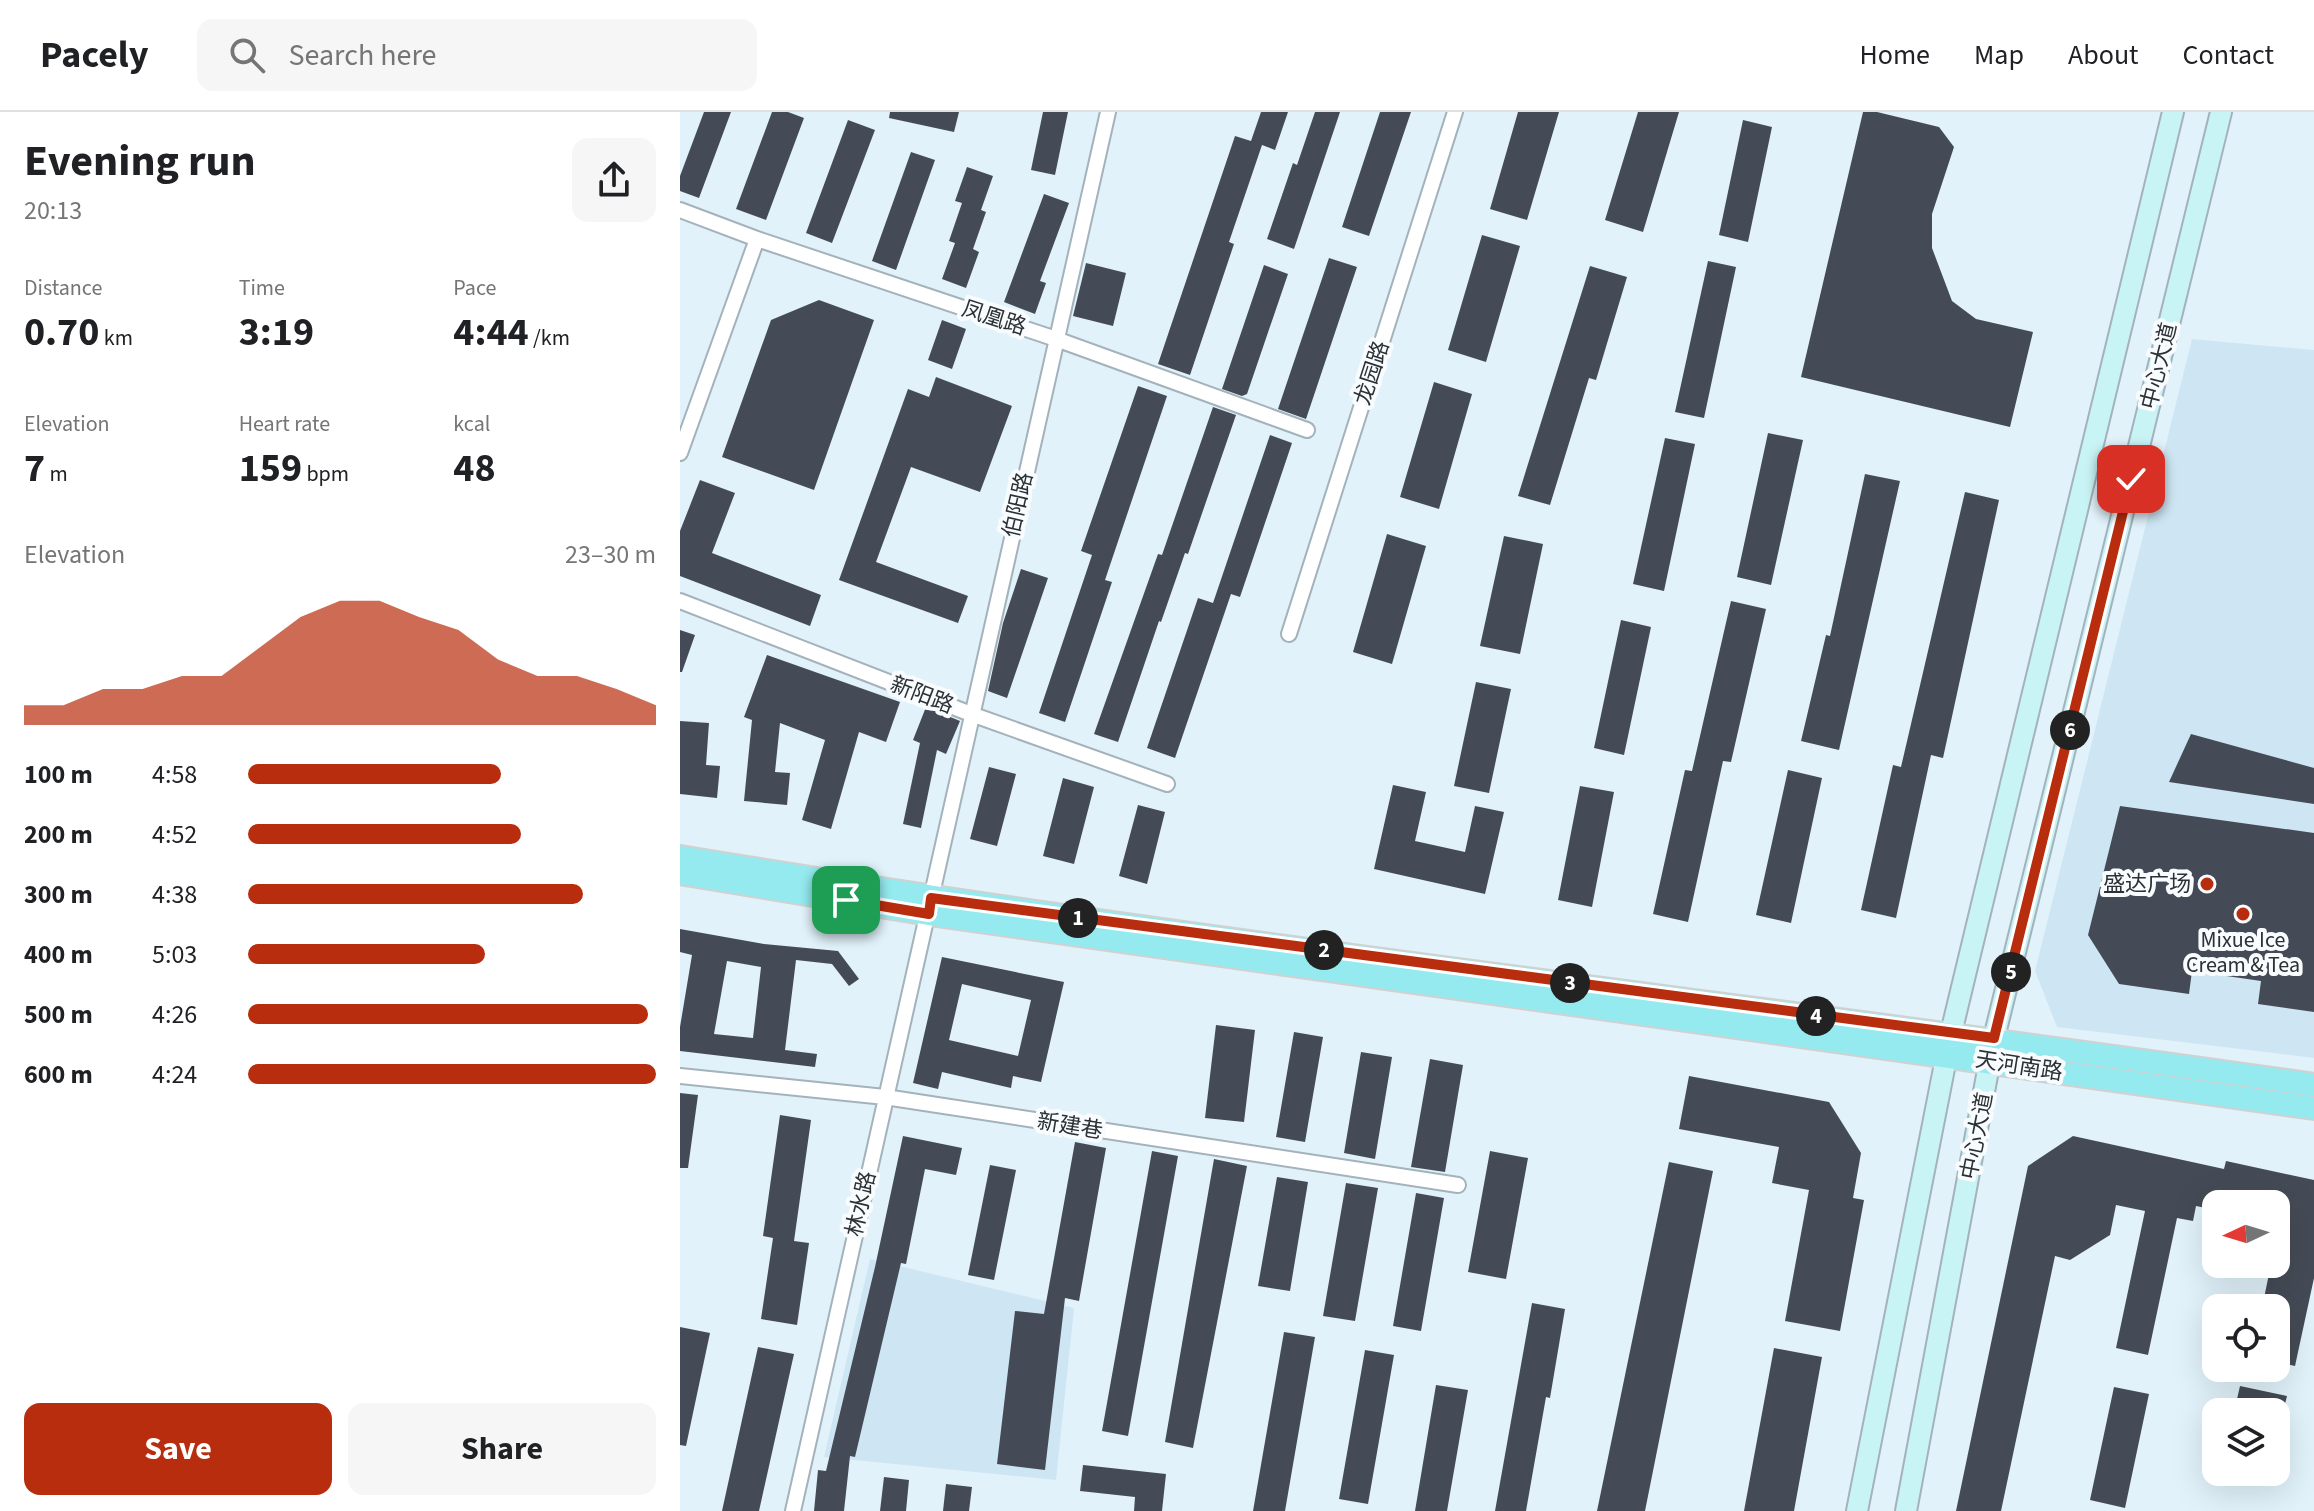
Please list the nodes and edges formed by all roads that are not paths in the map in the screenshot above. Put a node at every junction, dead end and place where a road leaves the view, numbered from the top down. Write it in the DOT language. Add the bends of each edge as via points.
graph roads {
  1 [pos="1108,112"];
  2 [pos="1455,112"];
  3 [pos="2173,112"];
  4 [pos="2221,112"];
  5 [pos="680,210"];
  6 [pos="757,239"];
  7 [pos="1056,339"];
  8 [pos="1307,430"];
  9 [pos="680,453"];
  10 [pos="680,601"];
  11 [pos="1289,634"];
  12 [pos="971,714"];
  13 [pos="1167,784"];
  14 [pos="680,857"];
  15 [pos="680,873"];
  16 [pos="930,906"];
  17 [pos="1994,1038"];
  18 [pos="1949,1044"];
  19 [pos="1991,1063"];
  20 [pos="680,1076"];
  21 [pos="2314,1085"];
  22 [pos="885,1097"];
  23 [pos="2314,1108"];
  24 [pos="1458,1185"];
  25 [pos="793,1511"];
  26 [pos="1857,1511"];
  27 [pos="1906,1511"];
  1 -- 7 [label="street, 伯阳路"];
  2 -- 11 [label="street, 龙园路"];
  3 -- 18 [label="main road, 中心大道"];
  4 -- 17 [label="main road, 中心大道"];
  5 -- 6 [label="street, 凤凰路"];
  6 -- 7 [label="street, 凤凰路"];
  6 -- 9 [label="street"];
  7 -- 8 [label="street, 凤凰路"];
  7 -- 12 [label="street, 伯阳路"];
  10 -- 12 [label="street, 新阳路"];
  12 -- 13 [label="street, 新阳路"];
  12 -- 16 [label="street, 伯阳路"];
  14 -- 16 [label="main road, 天河南路"];
  15 -- 16 [label="main road, 天河南路"];
  16 -- 18 [label="main road, 天河南路"];
  16 -- 22 [label="street, 林水路"];
  17 -- 18 [label="main road, 天河南路"];
  17 -- 19 [label="main road, 中心大道"];
  17 -- 21 [label="main road, 天河南路"];
  18 -- 19 [label="main road, 天河南路"];
  18 -- 26 [label="main road, 中心大道"];
  19 -- 23 [label="main road, 天河南路"];
  19 -- 27 [label="main road, 中心大道"];
  20 -- 22 [label="street, 新建巷"];
  22 -- 24 [label="street, 新建巷"];
  22 -- 25 [label="street, 林水路"];
}
